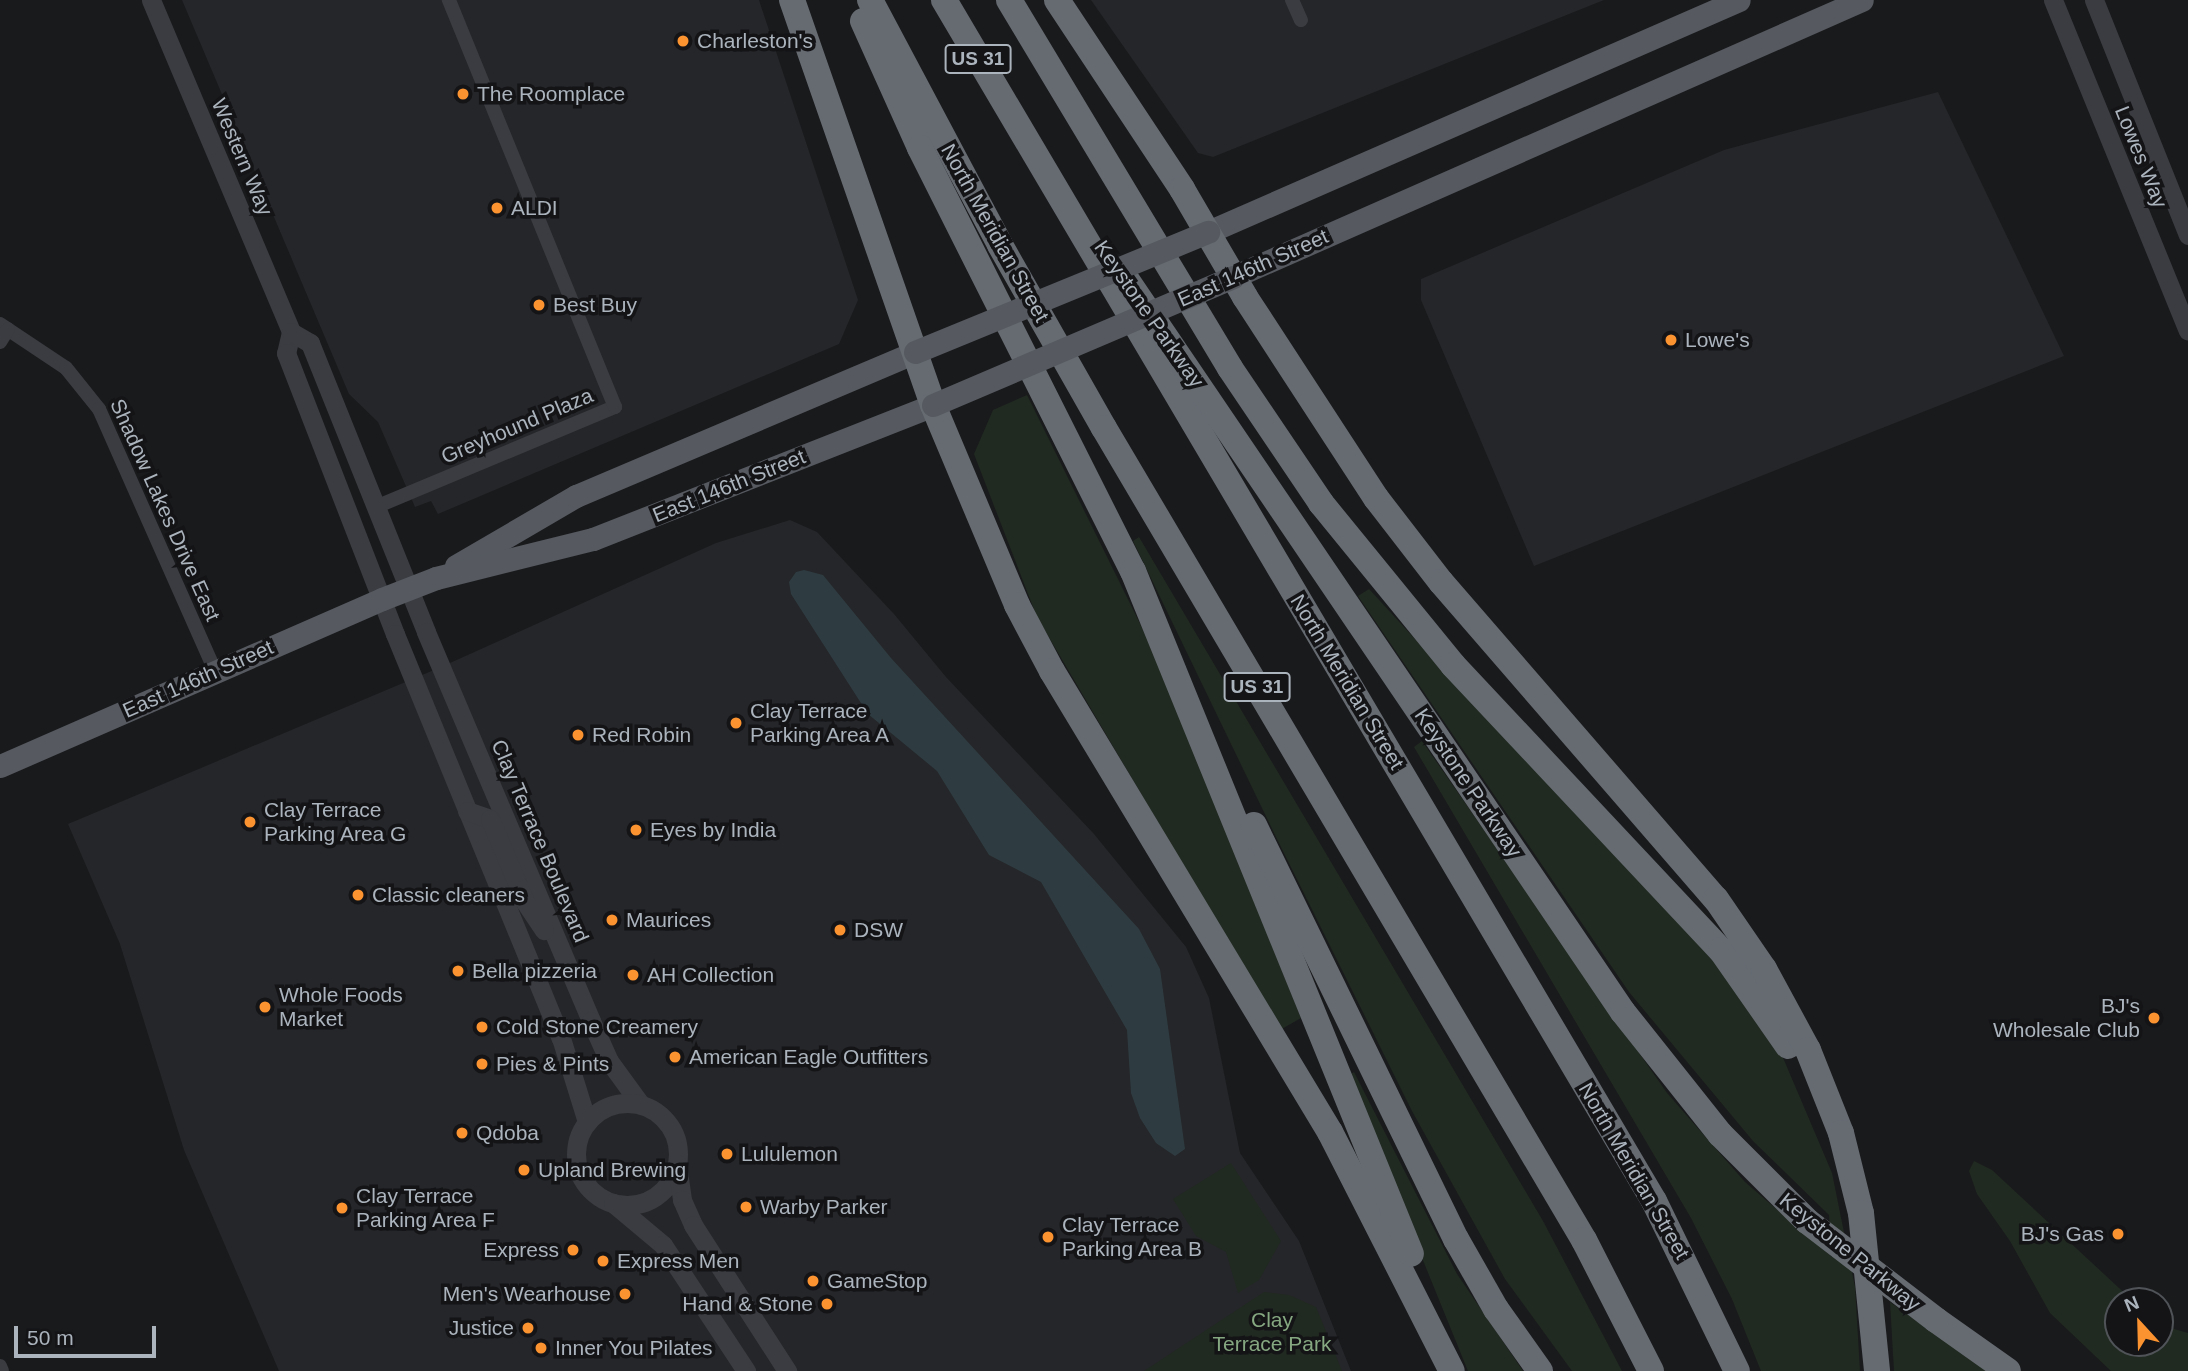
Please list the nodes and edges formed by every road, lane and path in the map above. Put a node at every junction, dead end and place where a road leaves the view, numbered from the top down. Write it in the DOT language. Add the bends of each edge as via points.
graph roads {
  1 [pos="151,0"];
  2 [pos="449,0"];
  3 [pos="792,0"];
  4 [pos="854,0"];
  5 [pos="870,0"];
  6 [pos="944,0"];
  7 [pos="1009,0"];
  8 [pos="1057,0"];
  9 [pos="1292,0"];
  10 [pos="1739,0"];
  11 [pos="1862,0"];
  12 [pos="2053,0"];
  13 [pos="2094,0"];
  14 [pos="1301,20"];
  15 [pos="1011,117"];
  16 [pos="1208,232"];
  17 [pos="2188,235"];
  18 [pos="1233,277"];
  19 [pos="4,327"];
  20 [pos="2188,331"];
  21 [pos="291,332"];
  22 [pos="0,342"];
  23 [pos="915,352"];
  24 [pos="933,405"];
  25 [pos="378,506"];
  26 [pos="436,578"];
  27 [pos="410,588"];
  28 [pos="382,598"];
  29 [pos="215,671"];
  30 [pos="1180,677"];
  31 [pos="0,766"];
  32 [pos="467,811"];
  33 [pos="571,972"];
  34 [pos="641,1105"];
  35 [pos="587,1122"];
  36 [pos="677,1164"];
  37 [pos="612,1203"];
  38 [pos="1865,1246"];
  39 [pos="0,1366"];
  40 [pos="2,1371"];
  41 [pos="746,1371"];
  42 [pos="787,1371"];
  43 [pos="1453,1371"];
  44 [pos="1540,1371"];
  45 [pos="1651,1371"];
  46 [pos="1737,1371"];
  47 [pos="1877,1371"];
  48 [pos="2008,1371"];
  1 -- 21 [label="street, Western Way"];
  2 -- 25 [label="street, Greyhound Plaza" via="615,407"];
  3 -- 23 [label="highway"];
  4 -- 30 [label="highway" via="920,148 1133,571"];
  5 -- 45 [label="highway, North Meridian Street / US 31" via="1097,416 1584,1240"];
  6 -- 15 [label="highway, North Meridian Street / US 31"];
  7 -- 38 [label="highway" via="1230,368 1321,503 1453,665 1721,950 1767,1011 1827,1128"];
  8 -- 16 [label="highway"];
  9 -- 14 [label="street"];
  10 -- 16 [label="main road, East 146th Street"];
  11 -- 18 [label="main road, East 146th Street"];
  12 -- 20 [label="street, Lowes Way"];
  13 -- 17 [label="street, Lowes Way"];
  15 -- 46 [label="highway, North Meridian Street / US 31" via="1648,1191 1703,1293"];
  15 -- 48 [label="highway, Keystone Parkway, bridge" via="1175,348 1623,1012 1720,1134 1807,1220"];
  16 -- 18 [label="highway"];
  16 -- 23 [label="main road, East 146th Street, bridge"];
  18 -- 24 [label="main road, East 146th Street, bridge"];
  18 -- 38 [label="highway" via="1398,528 1670,843 1749,944 1794,1021 1830,1103 1853,1177"];
  19 -- 22 [label="street"];
  19 -- 29 [label="street, Shadow Lakes Drive East" via="66,368 99,409"];
  21 -- 25 [label="street, Western Way" via="310,343"];
  21 -- 28 [label="street, Western Way" via="286,353"];
  23 -- 24 [label="highway"];
  23 -- 26 [label="main road, East 146th Street" via="576,496"];
  24 -- 26 [label="main road, East 146th Street" via="593,539"];
  24 -- 43 [label="highway" via="1003,574 1040,648 1330,1132"];
  25 -- 27 [label="street, Western Way"];
  26 -- 27 [label="main road, East 146th Street"];
  27 -- 28 [label="main road, East 146th Street"];
  27 -- 33 [label="street, Clay Terrace Boulevard"];
  28 -- 29 [label="main road, East 146th Street"];
  28 -- 32 [label="street"];
  29 -- 31 [label="main road, East 146th Street"];
  30 -- 43 [label="highway" via="1429,1297"];
  30 -- 44 [label="highway" via="1456,1239 1496,1309"];
  32 -- 33 [label="street" via="489,819 524,902"];
  32 -- 35 [label="street" via="561,1038"];
  33 -- 34 [label="street, Clay Terrace Boulevard" via="609,1061"];
  34 -- 35 [label="street" via="606,1107"];
  34 -- 36 [label="street" via="671,1127"];
  35 -- 37 [label="street" via="577,1143 577,1165 586,1185"];
  36 -- 37 [label="street" via="658,1194 636,1204"];
  36 -- 42 [label="street" via="682,1200 693,1225"];
  37 -- 41 [label="street" via="663,1245"];
  38 -- 47 [label="highway"];
  39 -- 40 [label="street"];
}
